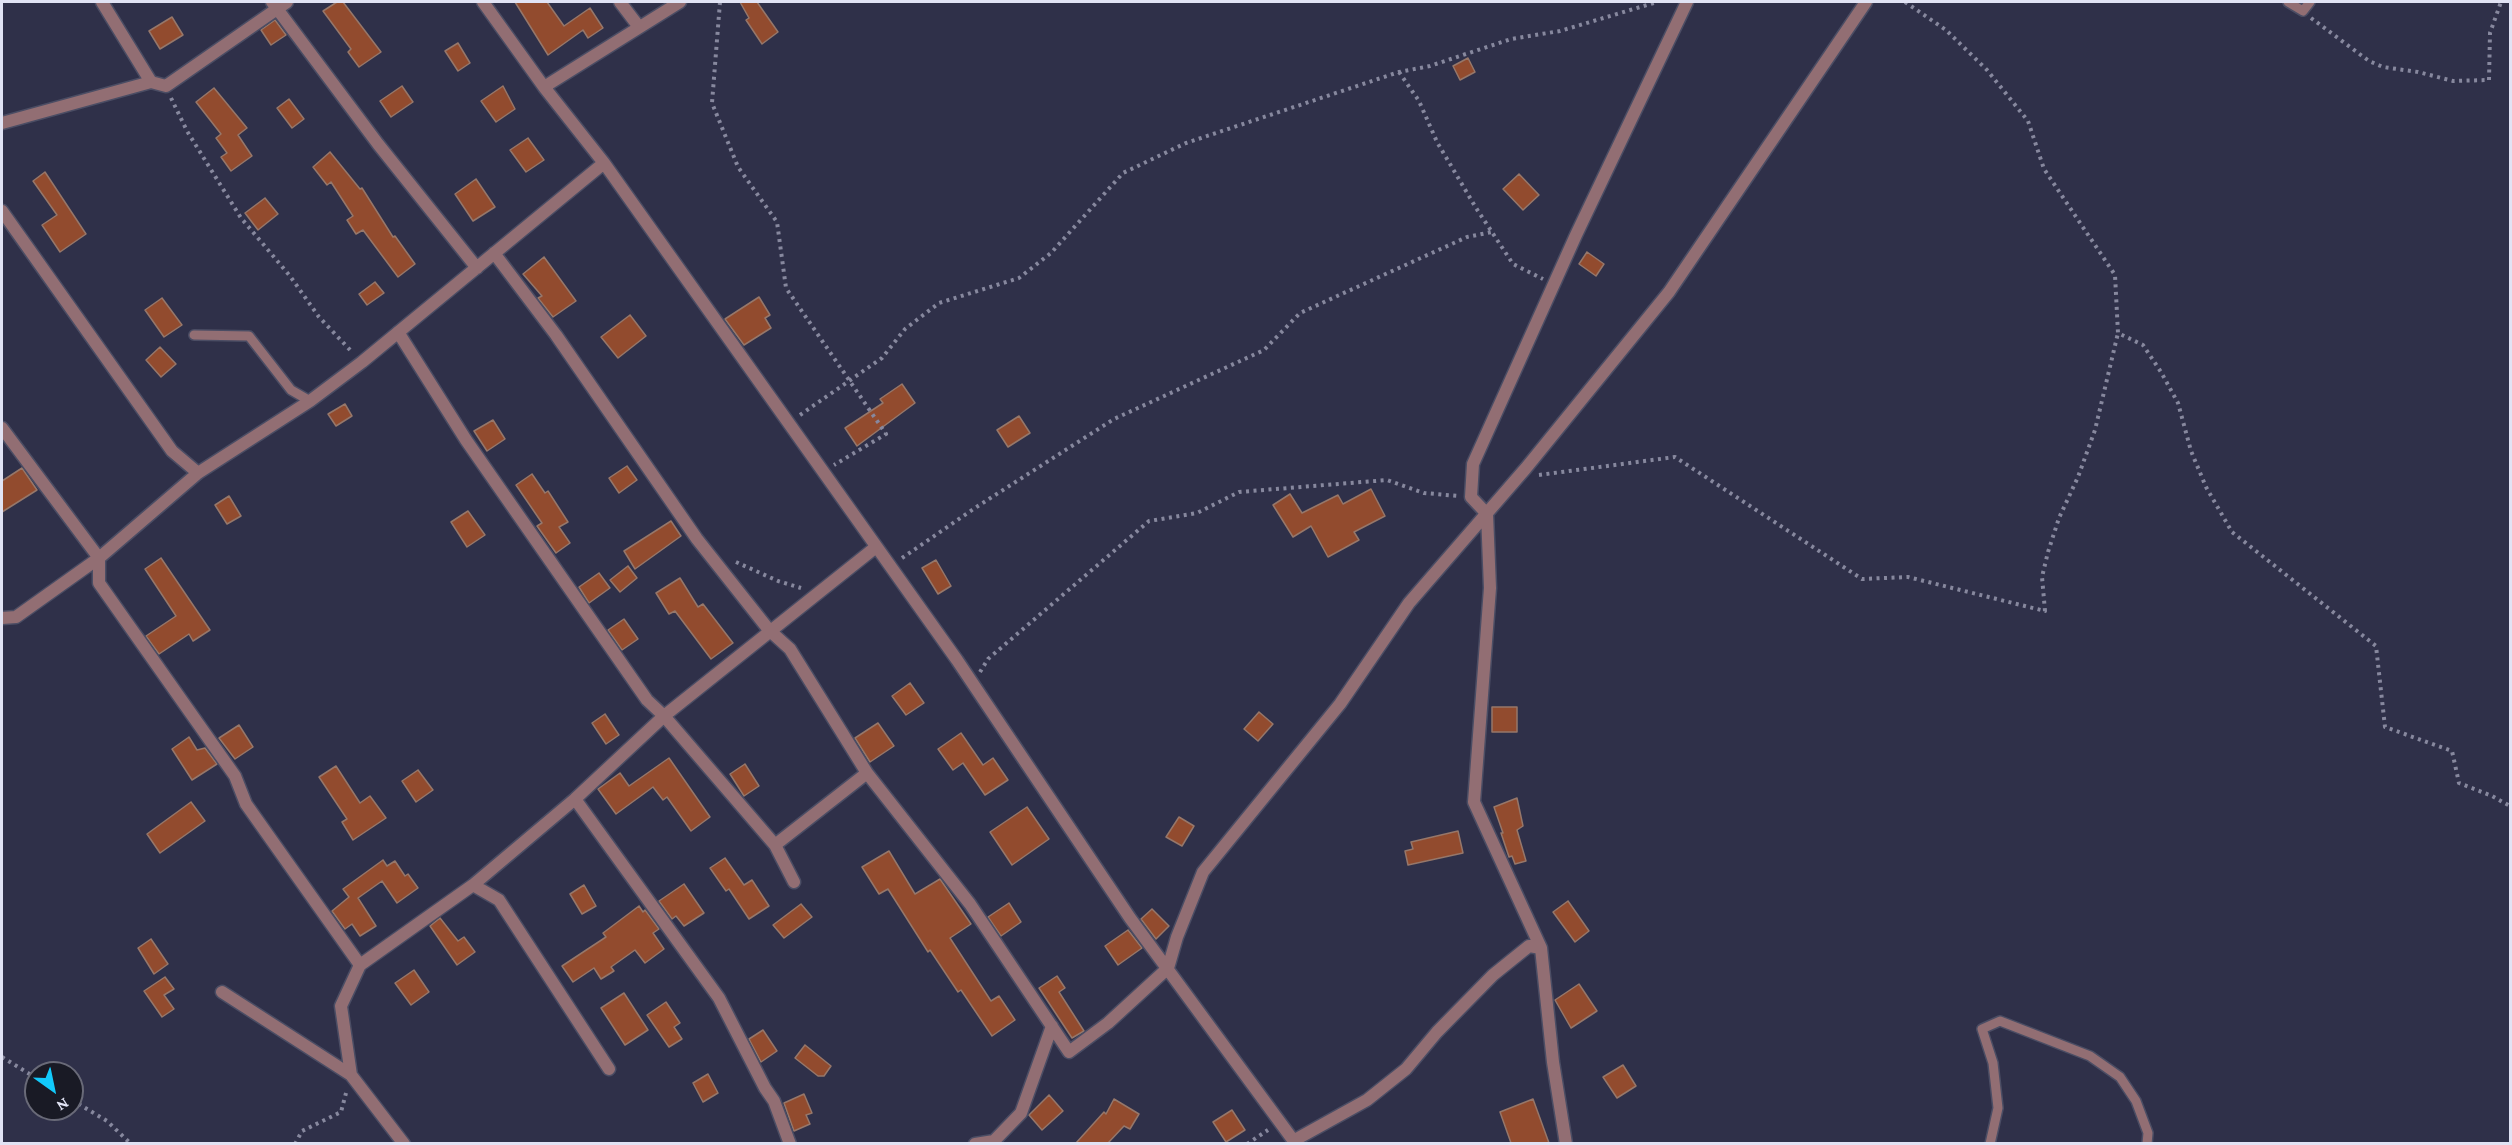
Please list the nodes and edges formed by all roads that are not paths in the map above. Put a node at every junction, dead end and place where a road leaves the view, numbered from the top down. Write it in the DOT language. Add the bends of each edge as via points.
graph roads {
  1 [pos="102,2"];
  2 [pos="483,2"];
  3 [pos="620,2"];
  4 [pos="680,2"];
  5 [pos="1688,2"];
  6 [pos="1866,2"];
  7 [pos="2288,2"];
  8 [pos="2310,2"];
  9 [pos="278,4"];
  10 [pos="639,27"];
  11 [pos="151,82"];
  12 [pos="544,87"];
  13 [pos="2,123"];
  14 [pos="604,163"];
  15 [pos="2,211"];
  16 [pos="494,253"];
  17 [pos="477,267"];
  18 [pos="398,332"];
  19 [pos="194,335"];
  20 [pos="310,401"];
  21 [pos="2,428"];
  22 [pos="198,473"];
  23 [pos="1487,514"];
  24 [pos="876,547"];
  25 [pos="99,558"];
  26 [pos="2,618"];
  27 [pos="769,630"];
  28 [pos="664,716"];
  29 [pos="867,773"];
  30 [pos="575,799"];
  31 [pos="775,845"];
  32 [pos="794,882"];
  33 [pos="473,885"];
  34 [pos="1541,948"];
  35 [pos="360,965"];
  36 [pos="1168,968"];
  37 [pos="222,992"];
  38 [pos="1052,1026"];
  39 [pos="609,1069"];
  40 [pos="351,1075"];
  41 [pos="1294,1142"];
  42 [pos="404,1143"];
  43 [pos="790,1143"];
  44 [pos="975,1143"];
  45 [pos="1566,1143"];
  46 [pos="1990,1143"];
  47 [pos="2146,1143"];
  1 -- 11 [label="street"];
  2 -- 12 [label="street"];
  3 -- 10 [label="street"];
  4 -- 10 [label="street"];
  5 -- 23 [label="street" via="1473,464 1471,498"];
  6 -- 23 [label="street" via="1670,292"];
  7 -- 8 [label="lane" via="2303,11"];
  9 -- 11 [label="street" via="166,86"];
  9 -- 17 [label="street" via="378,144"];
  10 -- 12 [label="street"];
  11 -- 13 [label="street"];
  12 -- 14 [label="street"];
  14 -- 16 [label="street"];
  14 -- 24 [label="street"];
  15 -- 22 [label="street" via="172,451"];
  16 -- 17 [label="street"];
  16 -- 27 [label="street" via="556,335 697,539"];
  17 -- 18 [label="street"];
  18 -- 20 [label="street"];
  18 -- 28 [label="street" via="466,440 646,700"];
  19 -- 20 [label="lane" via="249,336 291,390"];
  20 -- 22 [label="street"];
  21 -- 25 [label="street"];
  22 -- 25 [label="street"];
  23 -- 34 [label="street" via="1490,588 1474,802"];
  23 -- 36 [label="street" via="1409,603 1340,704 1203,872"];
  24 -- 27 [label="street"];
  24 -- 36 [label="street"];
  25 -- 26 [label="street" via="16,617"];
  25 -- 35 [label="street" via="99,583 223,758 246,804"];
  27 -- 28 [label="street"];
  27 -- 29 [label="street" via="790,649"];
  28 -- 30 [label="street"];
  28 -- 31 [label="street"];
  29 -- 31 [label="street"];
  29 -- 38 [label="street" via="970,904"];
  30 -- 33 [label="street"];
  30 -- 43 [label="street" via="719,998 774,1101"];
  31 -- 32 [label="street"];
  33 -- 35 [label="street"];
  33 -- 39 [label="street" via="499,900"];
  34 -- 41 [label="street" via="1529,946 1493,975 1406,1069 1366,1100"];
  34 -- 45 [label="street"];
  35 -- 40 [label="street" via="341,1006"];
  36 -- 38 [label="street" via="1108,1023 1069,1052"];
  36 -- 41 [label="street"];
  37 -- 40 [label="street"];
  38 -- 44 [label="street" via="1021,1113 994,1141"];
  40 -- 42 [label="street"];
  46 -- 47 [label="lane" via="1998,1108 1994,1063 1982,1029 2000,1022 2090,1056 2120,1077 2136,1101 2148,1133"];
}
